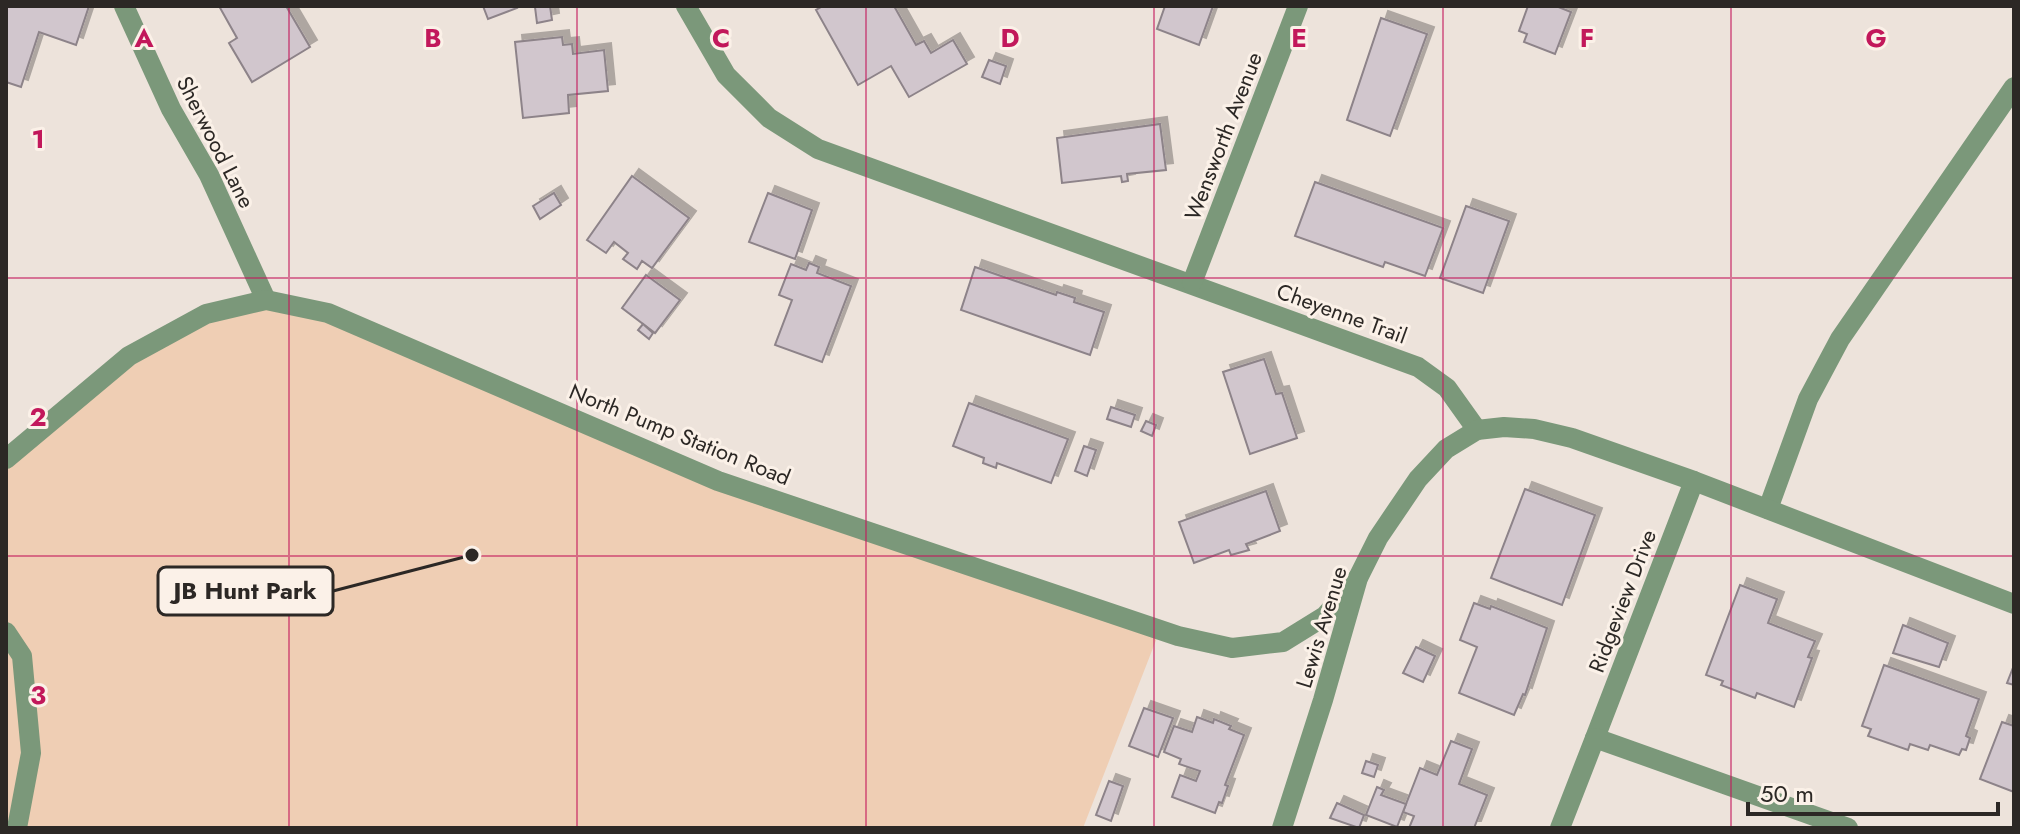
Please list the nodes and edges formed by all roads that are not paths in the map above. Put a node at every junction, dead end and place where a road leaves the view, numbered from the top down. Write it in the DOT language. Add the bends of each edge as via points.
graph roads {
  1 [pos="124,6"];
  2 [pos="686,6"];
  3 [pos="1298,6"];
  4 [pos="2014,87"];
  5 [pos="1192,283"];
  6 [pos="266,300"];
  7 [pos="1477,430"];
  8 [pos="6,459"];
  9 [pos="1694,481"];
  10 [pos="1768,509"];
  11 [pos="1358,578"];
  12 [pos="2014,604"];
  13 [pos="6,632"];
  14 [pos="1595,738"];
  15 [pos="17,828"];
  16 [pos="1282,828"];
  17 [pos="1560,828"];
  18 [pos="1848,828"];
  1 -- 6 [label="street, Sherwood Lane"];
  2 -- 5 [label="street, Cheyenne Trail" via="726,75 769,118 818,149"];
  3 -- 5 [label="street, Wensworth Avenue"];
  4 -- 10 [label="street" via="1840,339 1808,399"];
  5 -- 7 [label="street, Cheyenne Trail" via="1418,367 1447,388"];
  6 -- 8 [label="street, North Pump Station Road" via="206,314 129,356"];
  6 -- 11 [label="street, North Pump Station Road" via="328,313 718,481 1178,636 1232,648 1283,642 1325,616"];
  7 -- 9 [label="street" via="1534,429"];
  7 -- 11 [label="street, Lewis Avenue" via="1446,449 1418,479"];
  9 -- 10 [label="street"];
  9 -- 14 [label="street, Ridgeview Drive"];
  10 -- 12 [label="street"];
  11 -- 16 [label="street, Lewis Avenue"];
  13 -- 15 [label="street" via="22,656 31,753"];
  14 -- 17 [label="street, Ridgeview Drive"];
  14 -- 18 [label="street"];
}
